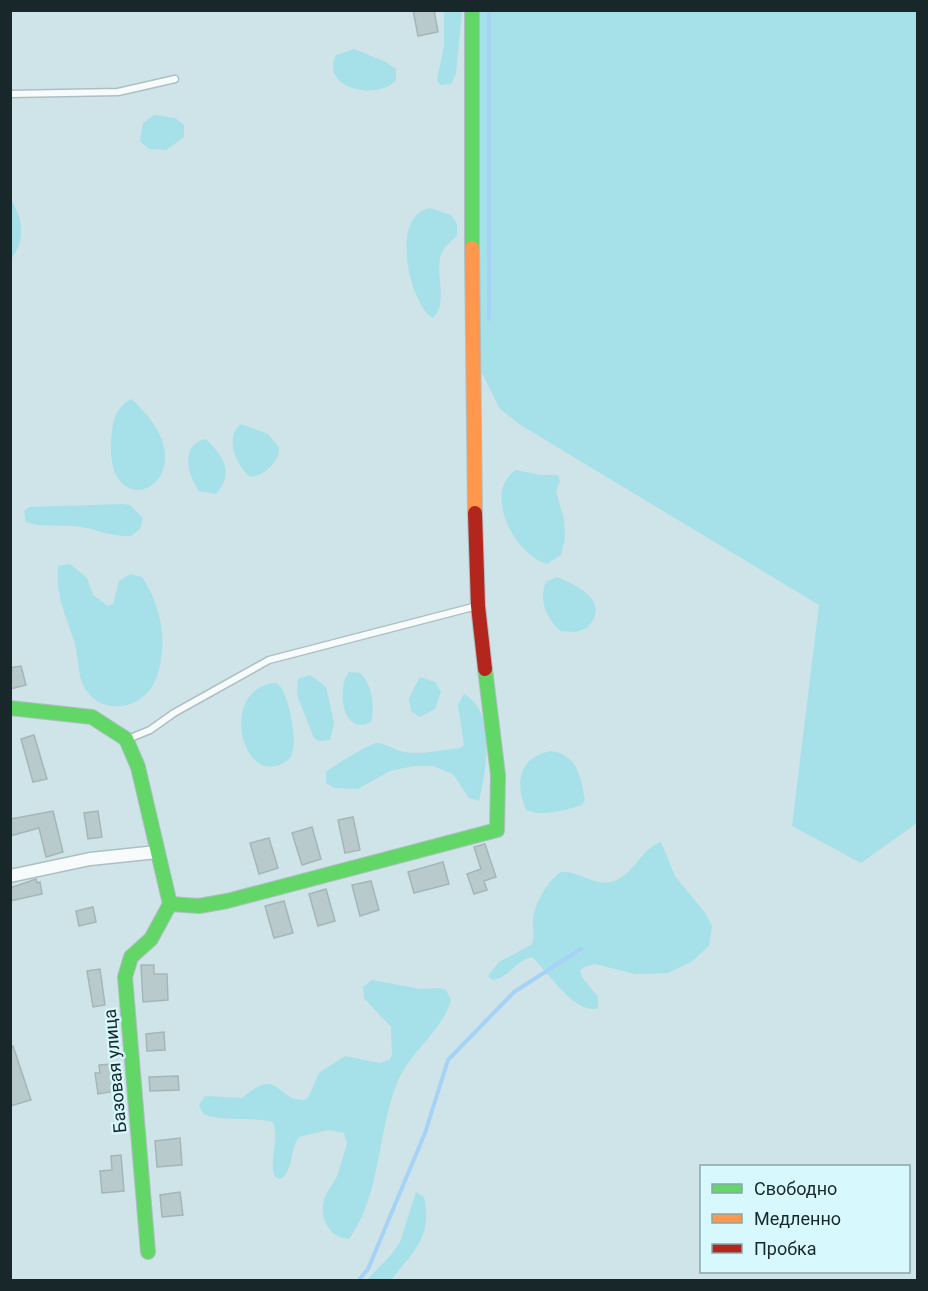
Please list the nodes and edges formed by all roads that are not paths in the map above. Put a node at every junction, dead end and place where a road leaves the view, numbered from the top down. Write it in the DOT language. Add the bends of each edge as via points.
graph roads {
  1 [pos="472,10"];
  2 [pos="175,79"];
  3 [pos="10,94"];
  4 [pos="478,606"];
  5 [pos="10,708"];
  6 [pos="126,739"];
  7 [pos="157,852"];
  8 [pos="10,876"];
  9 [pos="170,904"];
  10 [pos="148,1252"];
  1 -- 4 [label="street"];
  2 -- 3 [label="lane" via="118,92"];
  4 -- 6 [label="lane" via="269,660 174,712 150,730"];
  4 -- 9 [label="street" via="498,775 497,830 227,901 199,906"];
  5 -- 6 [label="street" via="92,717"];
  6 -- 7 [label="street" via="138,767"];
  7 -- 8 [label="street" via="90,859"];
  7 -- 9 [label="street"];
  9 -- 10 [label="street, Базовая улица" via="150,941 128,960 125,977"];
}
